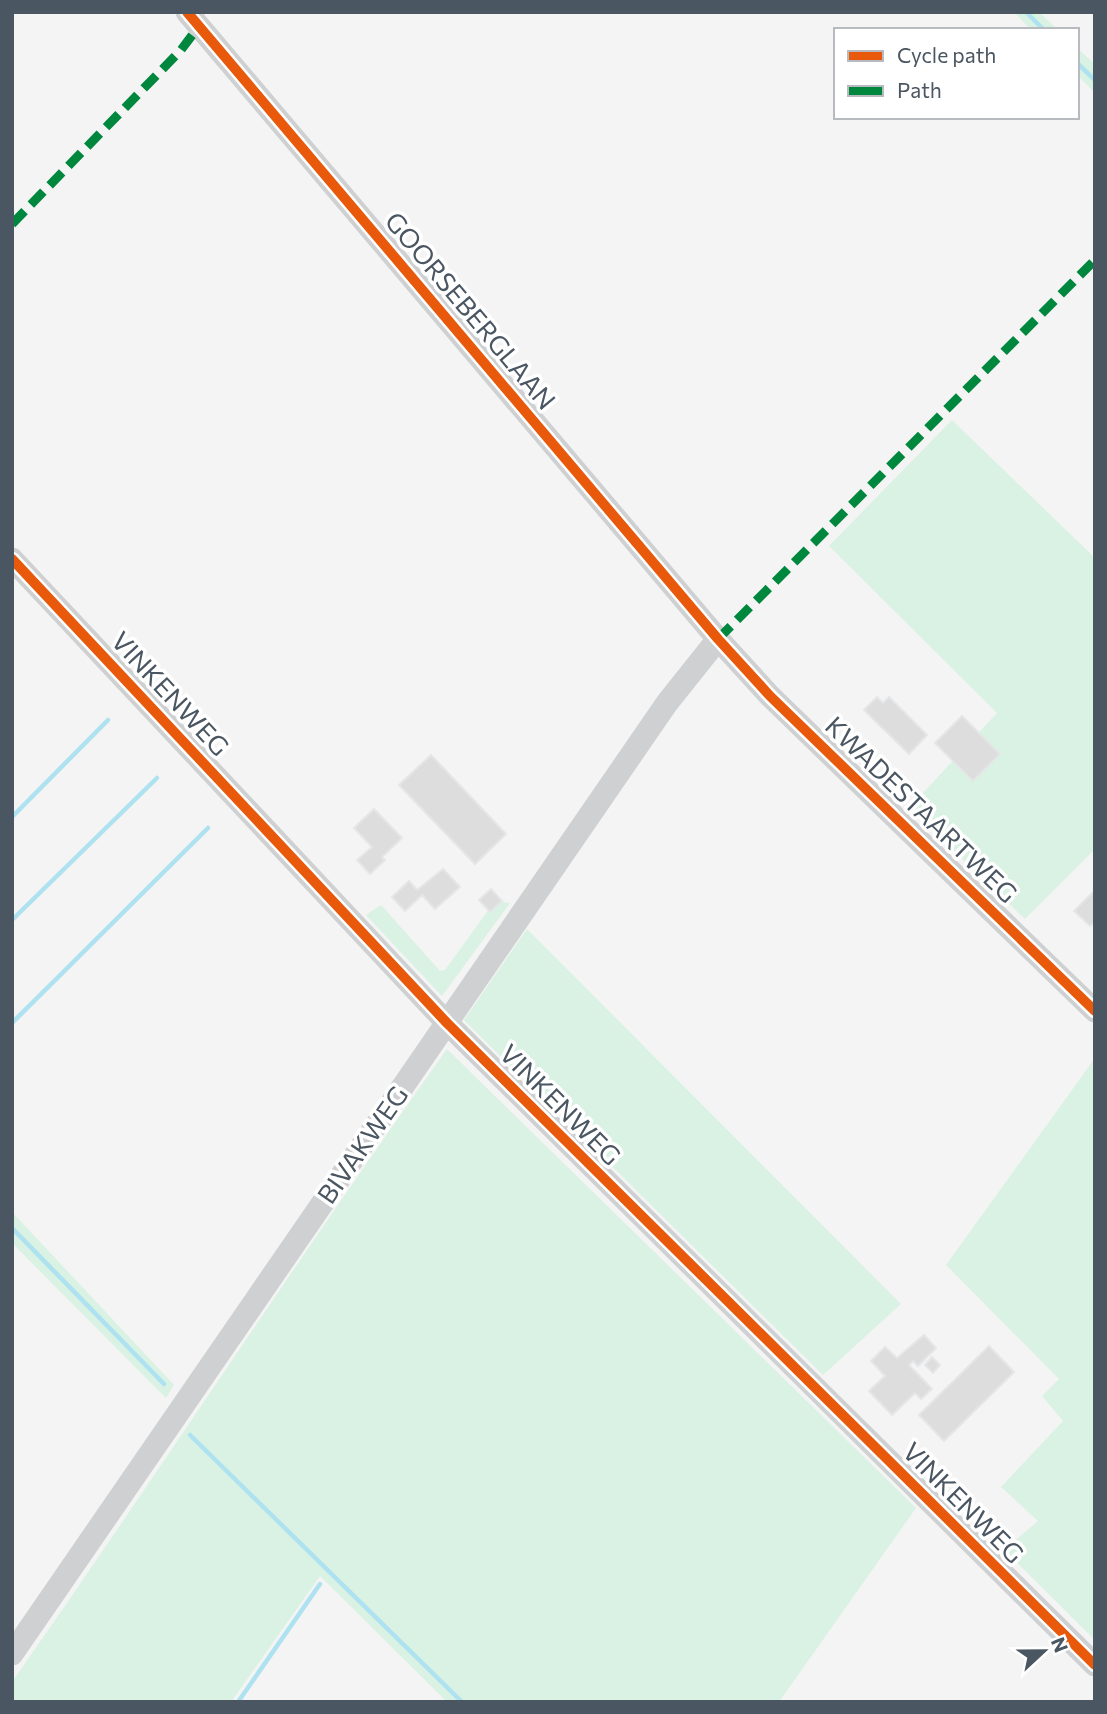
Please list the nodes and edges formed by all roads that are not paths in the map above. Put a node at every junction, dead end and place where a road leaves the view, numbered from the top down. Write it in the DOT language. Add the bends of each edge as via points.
graph roads {
  1 [pos="200,17"];
  2 [pos="12,559"];
  3 [pos="718,639"];
  4 [pos="1095,1011"];
  5 [pos="447,1023"];
  6 [pos="12,1654"];
  7 [pos="1095,1665"];
  1 -- 3 [label="street, GOORSEBERGLAAN"];
  2 -- 5 [label="street, VINKENWEG"];
  3 -- 4 [label="street, KWADESTAARTWEG" via="770,696"];
  3 -- 5 [label="street, BIVAKWEG" via="667,703"];
  5 -- 6 [label="street, BIVAKWEG"];
  5 -- 7 [label="street, VINKENWEG"];
}
